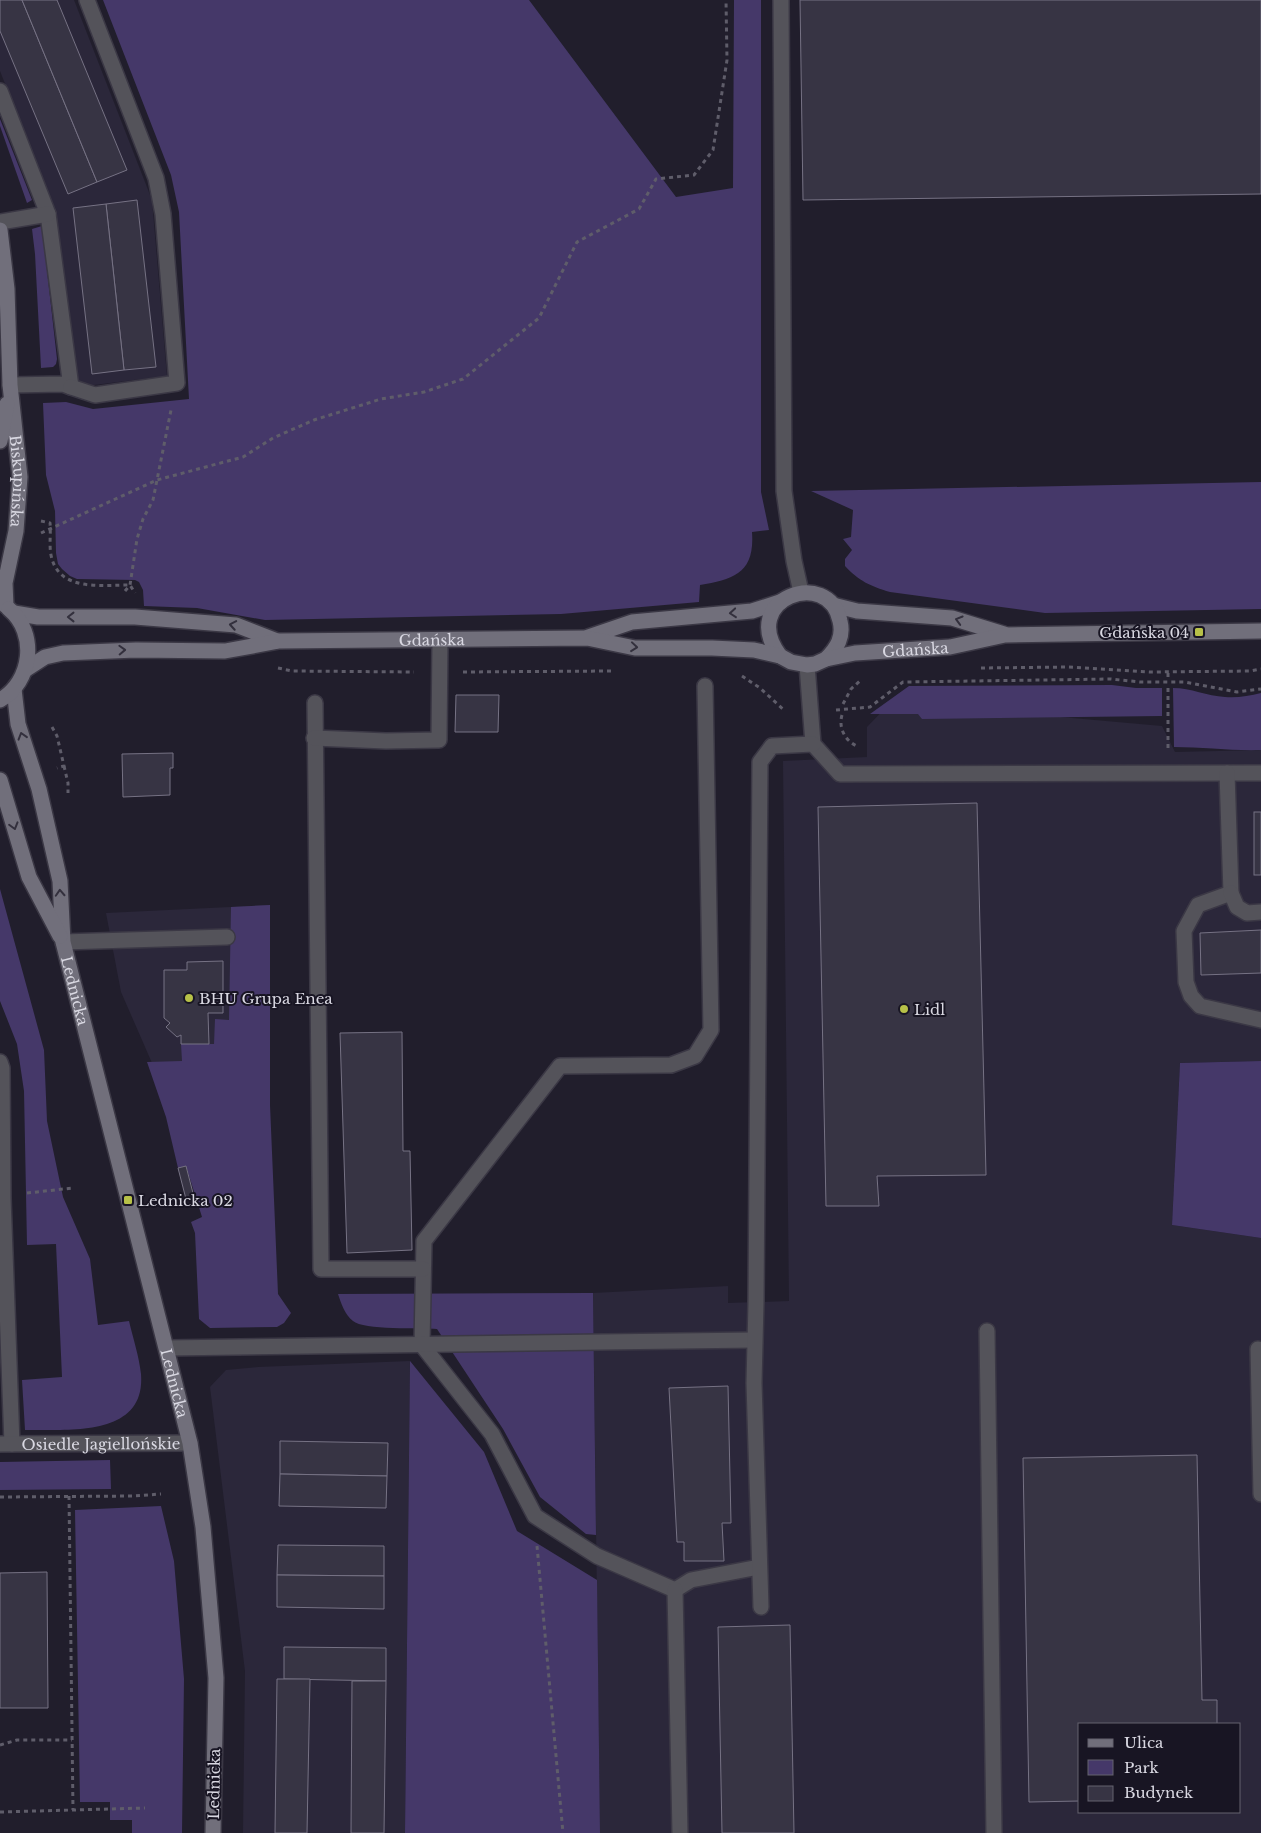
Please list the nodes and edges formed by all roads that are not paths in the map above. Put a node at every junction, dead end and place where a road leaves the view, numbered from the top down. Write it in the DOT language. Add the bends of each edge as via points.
graph roads {
  1 [pos="87,0"];
  2 [pos="781,0"];
  3 [pos="0,91"];
  4 [pos="48,214"];
  5 [pos="0,222"];
  6 [pos="0,230"];
  7 [pos="10,385"];
  8 [pos="70,387"];
  9 [pos="0,441"];
  10 [pos="801,592"];
  11 [pos="780,602"];
  12 [pos="833,605"];
  13 [pos="7,607"];
  14 [pos="1261,631"];
  15 [pos="1005,635"];
  16 [pos="587,638"];
  17 [pos="440,640"];
  18 [pos="279,641"];
  19 [pos="780,656"];
  20 [pos="826,659"];
  21 [pos="807,665"];
  22 [pos="25,670"];
  23 [pos="705,686"];
  24 [pos="14,689"];
  25 [pos="0,700"];
  26 [pos="315,703"];
  27 [pos="314,738"];
  28 [pos="812,744"];
  29 [pos="1227,773"];
  30 [pos="1261,774"];
  31 [pos="0,780"];
  32 [pos="1231,893"];
  33 [pos="1261,912"];
  34 [pos="227,937"];
  35 [pos="63,942"];
  36 [pos="1261,1020"];
  37 [pos="0,1062"];
  38 [pos="423,1269"];
  39 [pos="987,1331"];
  40 [pos="754,1340"];
  41 [pos="422,1345"];
  42 [pos="166,1348"];
  43 [pos="1258,1350"];
  44 [pos="190,1443"];
  45 [pos="6,1444"];
  46 [pos="1261,1494"];
  47 [pos="759,1567"];
  48 [pos="675,1590"];
  49 [pos="761,1607"];
  50 [pos="213,1833"];
  51 [pos="680,1833"];
  52 [pos="994,1833"];
  1 -- 8 [label="street" via="156,178 163,214 177,383 94,395"];
  2 -- 10 [label="street" via="784,491"];
  3 -- 4 [label="street"];
  4 -- 5 [label="street"];
  4 -- 8 [label="street"];
  6 -- 7 [label="street, Biskupińska" via="7,289"];
  7 -- 8 [label="street" via="62,384"];
  7 -- 9 [label="street, Biskupińska"];
  7 -- 13 [label="street, Biskupińska" via="20,477 16,531 5,583"];
  10 -- 11 [label="street, Gdańska"];
  10 -- 12 [label="street, Gdańska" via="824,597"];
  11 -- 16 [label="street, Gdańska, one-way" via="752,611 632,622"];
  11 -- 19 [label="street" via="769,623 769,635"];
  15 -- 12 [label="street, Gdańska, one-way" via="952,618 857,611"];
  12 -- 20 [label="street" via="842,627 835,650"];
  18 -- 13 [label="street, Gdańska, one-way" via="236,625 135,617 38,617"];
  13 -- 22 [label="street" via="23,628 28,644"];
  14 -- 15 [label="street, Gdańska"];
  15 -- 20 [label="street, Gdańska" via="950,647 855,653"];
  16 -- 17 [label="street, Gdańska"];
  16 -- 19 [label="street, Gdańska, one-way" via="634,648 754,650"];
  17 -- 18 [label="street, Gdańska"];
  17 -- 27 [label="street" via="439,740"];
  22 -- 18 [label="street, Gdańska, one-way" via="45,657 63,653 225,650"];
  19 -- 21 [label="street, Gdańska"];
  20 -- 21 [label="street, Gdańska"];
  21 -- 28 [label="street"];
  22 -- 24 [label="street"];
  23 -- 38 [label="street" via="711,1030 695,1056 671,1065 560,1066 424,1240"];
  24 -- 25 [label="street"];
  35 -- 24 [label="street, Lednicka, one-way" via="60,881 38,789 18,724"];
  26 -- 27 [label="street"];
  27 -- 38 [label="street" via="321,1269"];
  28 -- 29 [label="street" via="840,774"];
  28 -- 40 [label="street" via="772,746 760,762"];
  29 -- 30 [label="street"];
  29 -- 32 [label="street"];
  31 -- 35 [label="street, Lednicka, one-way" via="29,877"];
  32 -- 33 [label="street" via="1236,907 1247,913"];
  32 -- 36 [label="street" via="1198,905 1184,931 1186,982 1191,996 1200,1006"];
  34 -- 35 [label="street"];
  35 -- 42 [label="street, Lednicka"];
  37 -- 45 [label="street, Osiedle Jagiellońskie"];
  38 -- 41 [label="street"];
  39 -- 52 [label="street"];
  40 -- 41 [label="street"];
  40 -- 47 [label="street"];
  41 -- 42 [label="street"];
  41 -- 48 [label="street" via="492,1434 535,1516 596,1556"];
  42 -- 44 [label="street, Lednicka"];
  43 -- 46 [label="street"];
  44 -- 45 [label="street, Osiedle Jagiellońskie"];
  44 -- 50 [label="street, Lednicka" via="202,1527 216,1678"];
  47 -- 48 [label="street" via="691,1580"];
  47 -- 49 [label="street"];
  48 -- 51 [label="street"];
}
